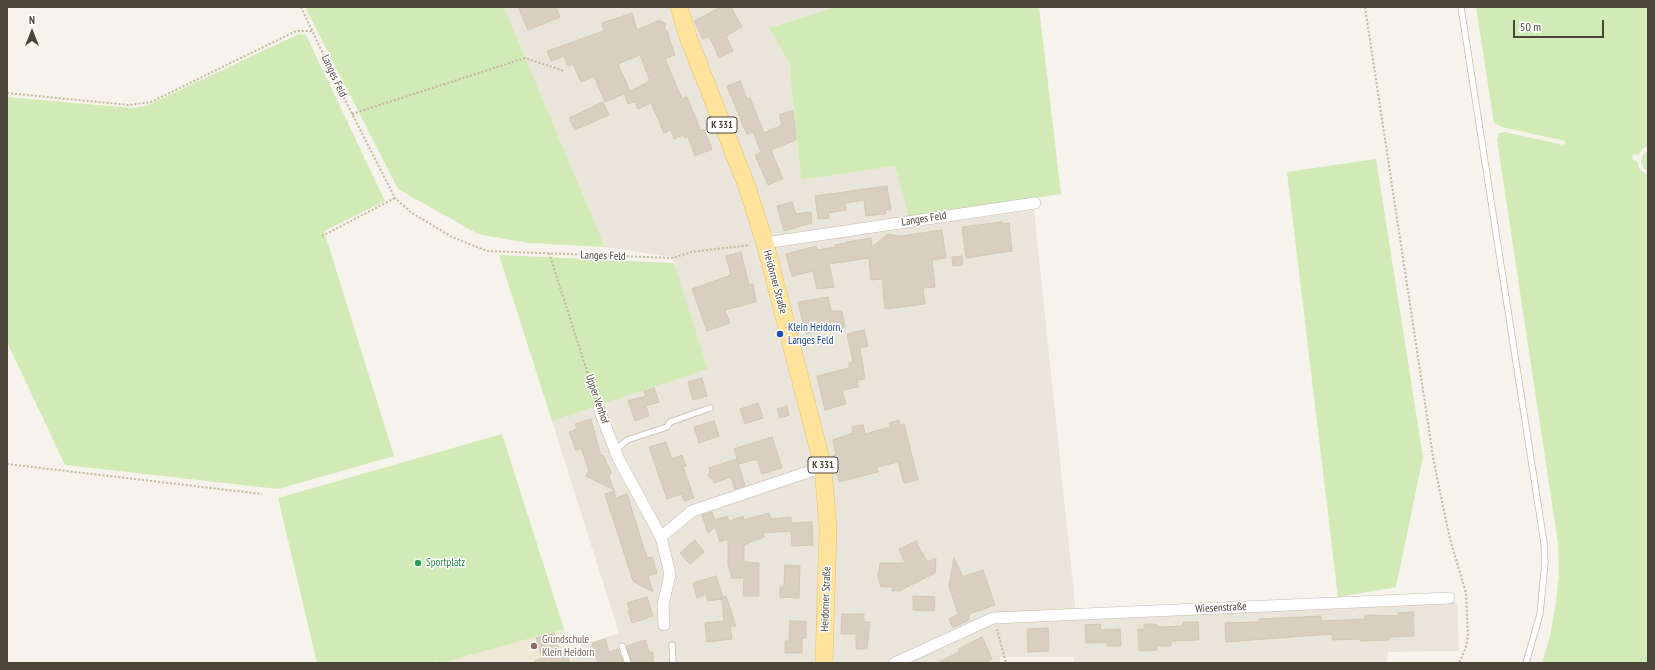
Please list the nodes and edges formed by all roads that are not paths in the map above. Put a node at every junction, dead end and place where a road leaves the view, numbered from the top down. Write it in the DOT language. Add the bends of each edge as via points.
graph roads {
  1 [pos="679,7"];
  2 [pos="1462,7"];
  3 [pos="1035,203"];
  4 [pos="765,243"];
  5 [pos="710,408"];
  6 [pos="599,409"];
  7 [pos="616,450"];
  8 [pos="823,467"];
  9 [pos="661,537"];
  10 [pos="1450,598"];
  11 [pos="664,625"];
  12 [pos="672,645"];
  13 [pos="622,646"];
  14 [pos="628,663"];
  15 [pos="673,663"];
  16 [pos="824,663"];
  17 [pos="895,663"];
  18 [pos="1526,663"];
  1 -- 4 [label="main road, Heidorner Straße / K 331" via="688,37 746,184"];
  2 -- 18 [label="lane" via="1544,543 1545,562 1540,614"];
  3 -- 4 [label="street, Langes Feld"];
  4 -- 8 [label="main road, Heidorner Straße / K 331"];
  5 -- 7 [label="lane" via="670,422 667,427 627,440"];
  6 -- 7 [label="street, Upper Venhof"];
  7 -- 9 [label="street, Upper Venhof"];
  8 -- 9 [label="street" via="692,511"];
  8 -- 16 [label="main road, Heidorner Straße / K 331" via="828,528"];
  9 -- 11 [label="street, Upper Venhof" via="670,574 663,605"];
  10 -- 17 [label="street, Wiesenstraße" via="994,618"];
  12 -- 15 [label="lane"];
  13 -- 14 [label="lane"];
}
